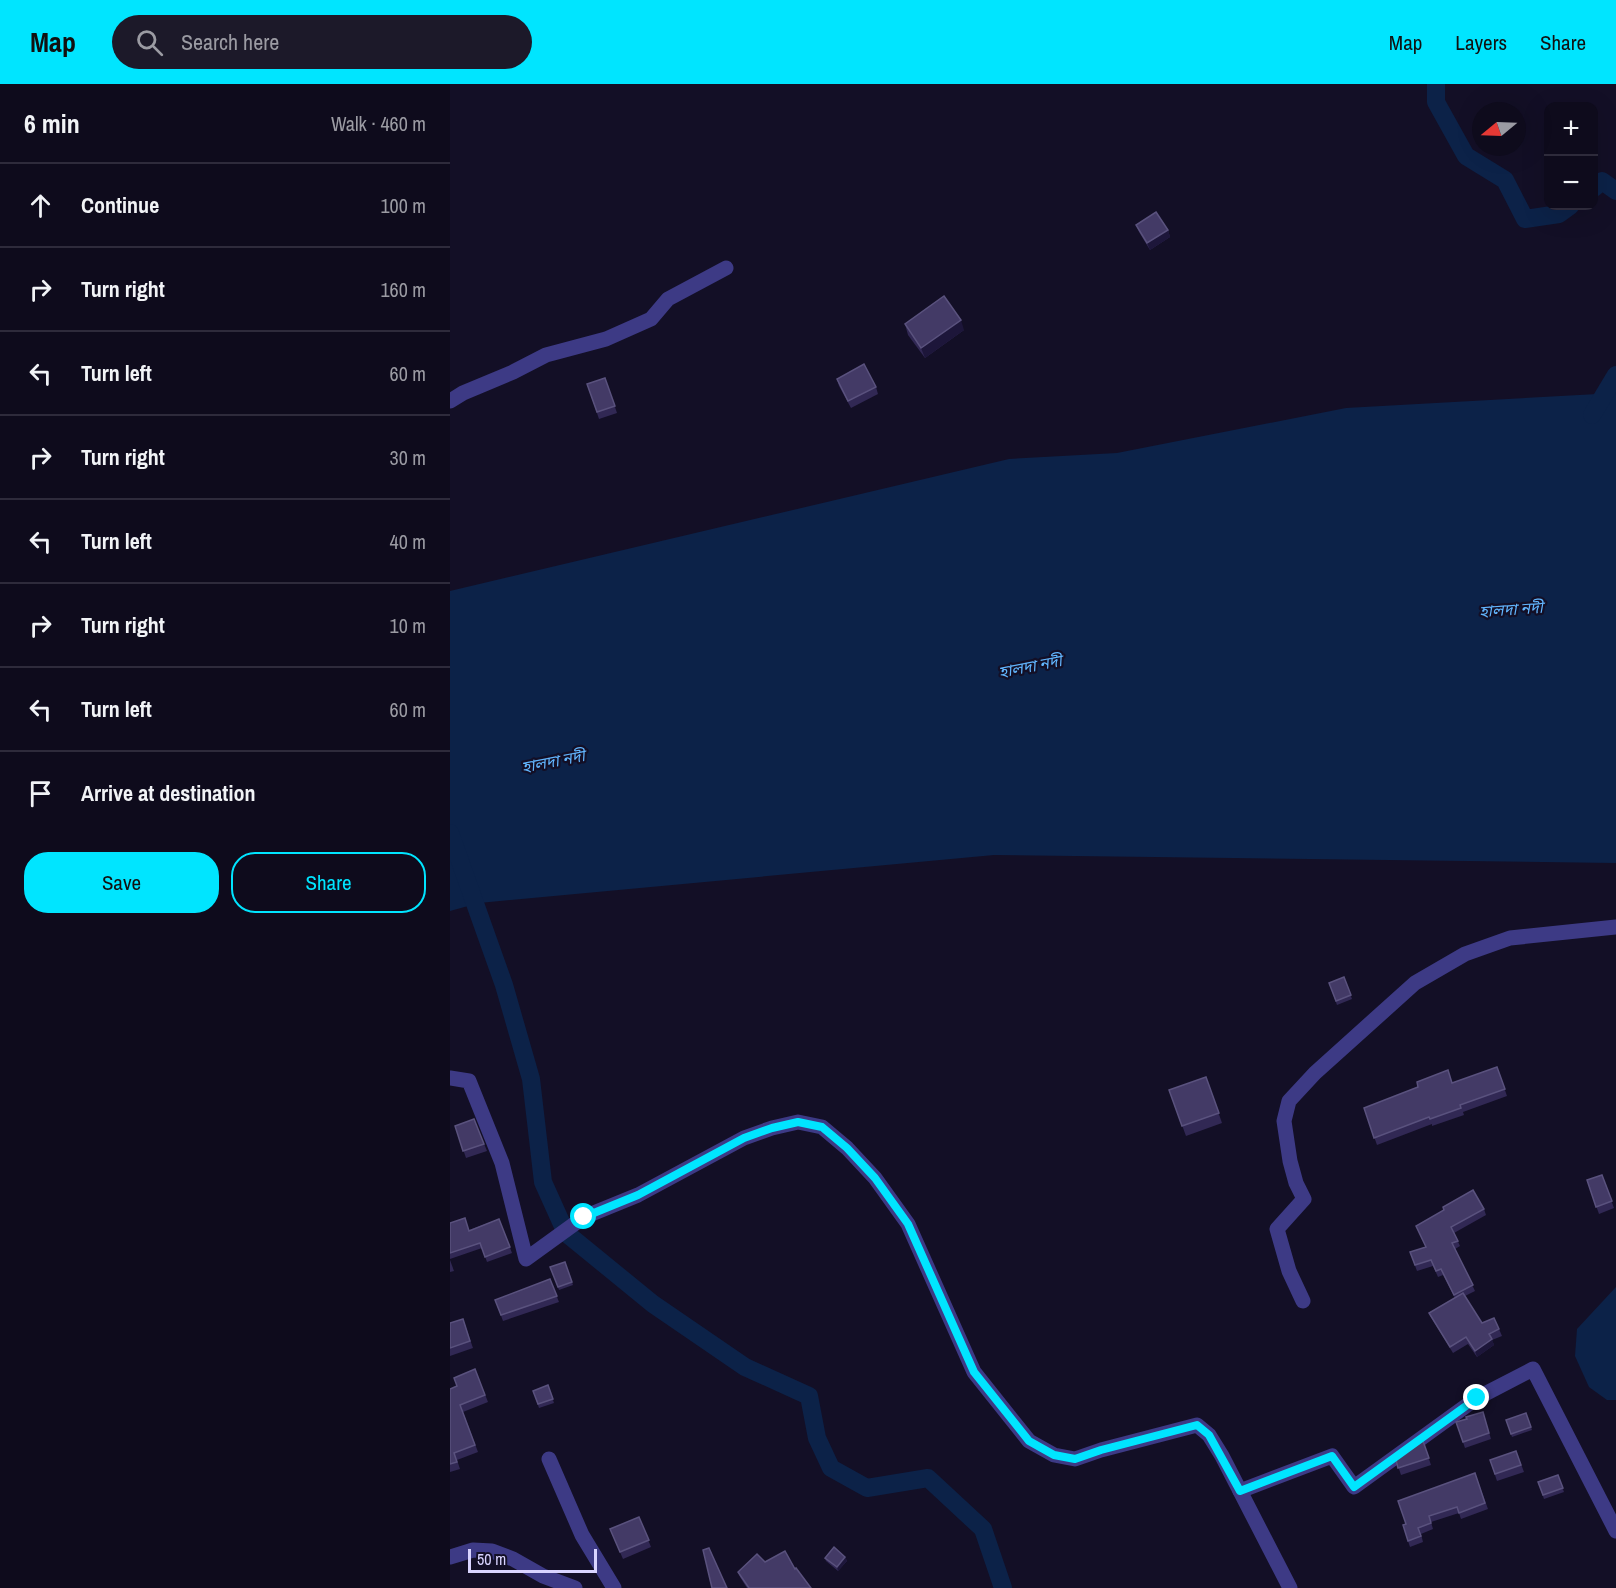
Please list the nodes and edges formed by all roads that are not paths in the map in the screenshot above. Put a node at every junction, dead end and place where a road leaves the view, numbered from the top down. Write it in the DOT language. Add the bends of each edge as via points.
graph roads {
  1 [pos="726,268"];
  2 [pos="450,401"];
  3 [pos="1616,927"];
  4 [pos="450,1078"];
  5 [pos="1303,1301"];
  6 [pos="549,1459"];
  7 [pos="1240,1491"];
  8 [pos="1616,1531"];
  9 [pos="450,1557"];
  10 [pos="575,1588"];
  11 [pos="614,1588"];
  12 [pos="1290,1588"];
  1 -- 2 [label="street" via="668,299 651,319 606,339 546,355"];
  3 -- 5 [label="street" via="1510,938 1465,954 1415,983 1289,1101 1284,1121 1290,1161 1304,1199 1277,1229"];
  4 -- 7 [label="street" via="469,1081 502,1163 526,1259 584,1217 638,1195 744,1138 798,1122 822,1127 875,1178 908,1224 974,1372 1029,1441 1054,1455 1075,1459 1197,1425 1209,1435"];
  6 -- 11 [label="street" via="582,1535"];
  7 -- 8 [label="street" via="1332,1456 1354,1487 1477,1398 1533,1369"];
  7 -- 12 [label="street"];
  9 -- 10 [label="street" via="473,1550 492,1551"];
}
